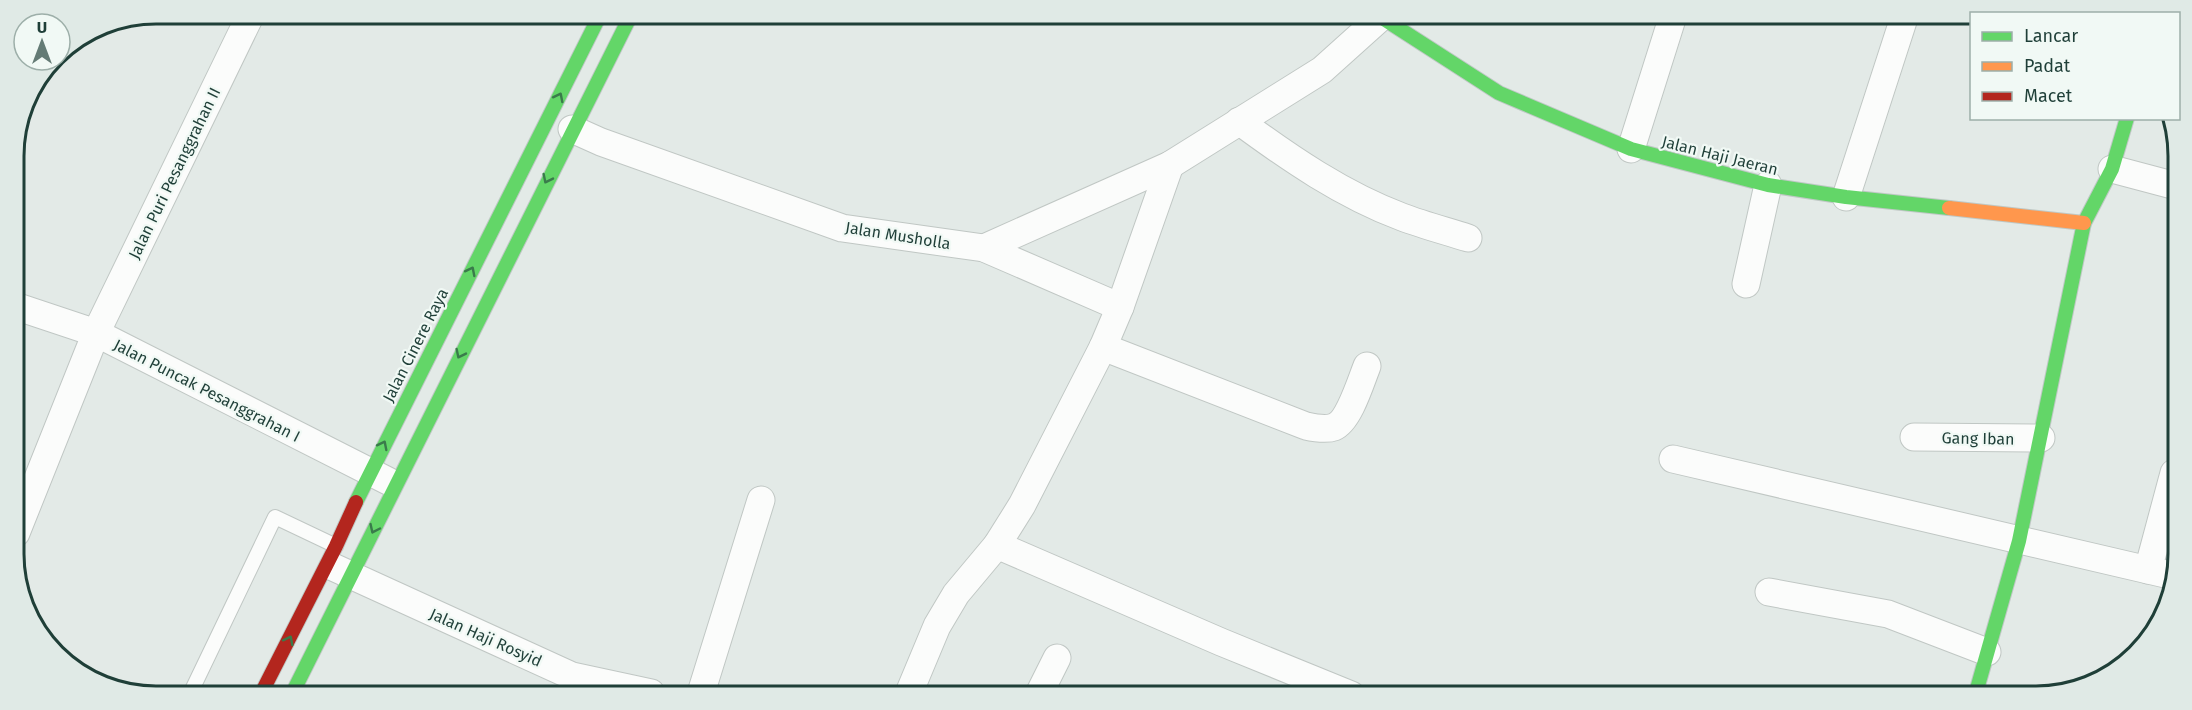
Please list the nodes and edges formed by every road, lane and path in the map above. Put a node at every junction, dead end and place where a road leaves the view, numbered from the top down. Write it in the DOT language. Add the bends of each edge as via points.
graph roads {
  1 [pos="246,24"];
  2 [pos="595,24"];
  3 [pos="626,24"];
  4 [pos="1373,24"];
  5 [pos="1392,24"];
  6 [pos="1670,24"];
  7 [pos="1902,24"];
  8 [pos="2126,120"];
  9 [pos="1239,122"];
  10 [pos="572,129"];
  11 [pos="1631,149"];
  12 [pos="1170,165"];
  13 [pos="2112,169"];
  14 [pos="2168,184"];
  15 [pos="1768,185"];
  16 [pos="1846,197"];
  17 [pos="2084,223"];
  18 [pos="1468,238"];
  19 [pos="984,248"];
  20 [pos="1746,284"];
  21 [pos="1120,307"];
  22 [pos="24,309"];
  23 [pos="96,333"];
  24 [pos="1103,347"];
  25 [pos="1367,366"];
  26 [pos="1914,437"];
  27 [pos="2041,438"];
  28 [pos="1673,459"];
  29 [pos="369,472"];
  30 [pos="396,484"];
  31 [pos="761,500"];
  32 [pos="24,512"];
  33 [pos="2168,519"];
  34 [pos="2019,541"];
  35 [pos="997,545"];
  36 [pos="331,555"];
  37 [pos="2161,573"];
  38 [pos="352,577"];
  39 [pos="1769,592"];
  40 [pos="1987,652"];
  41 [pos="1057,658"];
  42 [pos="194,686"];
  43 [pos="265,686"];
  44 [pos="296,686"];
  45 [pos="620,686"];
  46 [pos="703,686"];
  47 [pos="912,686"];
  48 [pos="1043,686"];
  49 [pos="1331,686"];
  50 [pos="1978,686"];
  1 -- 23 [label="street, Jalan Puri Pesanggrahan II"];
  29 -- 2 [label="main road, Jalan Cinere Raya, one-way"];
  3 -- 10 [label="main road"];
  4 -- 9 [label="street" via="1322,70"];
  5 -- 11 [label="main road, Jalan Haji Jaeran" via="1499,93"];
  6 -- 11 [label="street"];
  7 -- 16 [label="street"];
  8 -- 13 [label="main road"];
  9 -- 12 [label="street"];
  9 -- 18 [label="street" via="1292,160 1348,192 1400,217"];
  10 -- 19 [label="street, Jalan Musholla" via="842,228"];
  10 -- 30 [label="main road, one-way"];
  11 -- 15 [label="main road, Jalan Haji Jaeran"];
  12 -- 19 [label="street"];
  12 -- 21 [label="street"];
  13 -- 14 [label="street"];
  13 -- 17 [label="main road"];
  15 -- 16 [label="main road, Jalan Haji Jaeran"];
  15 -- 20 [label="street"];
  16 -- 17 [label="main road, Jalan Haji Jaeran"];
  17 -- 27 [label="main road"];
  19 -- 21 [label="street, Jalan Musholla"];
  21 -- 24 [label="street"];
  22 -- 23 [label="street, Jalan Puncak Pesanggrahan I"];
  23 -- 29 [label="street, Jalan Puncak Pesanggrahan I"];
  23 -- 32 [label="street, Jalan Puri Pesanggrahan II"];
  24 -- 25 [label="street" via="1320,429 1344,421"];
  24 -- 35 [label="street" via="1023,505"];
  26 -- 27 [label="street, Gang Iban"];
  27 -- 34 [label="main road"];
  28 -- 34 [label="street"];
  29 -- 30 [label="street, Jalan Puncak Pesanggrahan I"];
  29 -- 36 [label="main road, Jalan Cinere Raya"];
  30 -- 38 [label="main road, one-way"];
  31 -- 46 [label="street"];
  33 -- 37 [label="street"];
  34 -- 37 [label="street"];
  34 -- 40 [label="main road"];
  35 -- 47 [label="street" via="956,594 937,626"];
  35 -- 49 [label="street"];
  36 -- 38 [label="street, Jalan Haji Rosyid"];
  36 -- 42 [label="lane" via="275,517"];
  43 -- 36 [label="main road, Jalan Cinere Raya, one-way"];
  38 -- 44 [label="main road"];
  38 -- 45 [label="street, Jalan Haji Rosyid" via="572,675"];
  39 -- 40 [label="street" via="1888,614"];
  40 -- 50 [label="main road"];
  41 -- 48 [label="street"];
}
